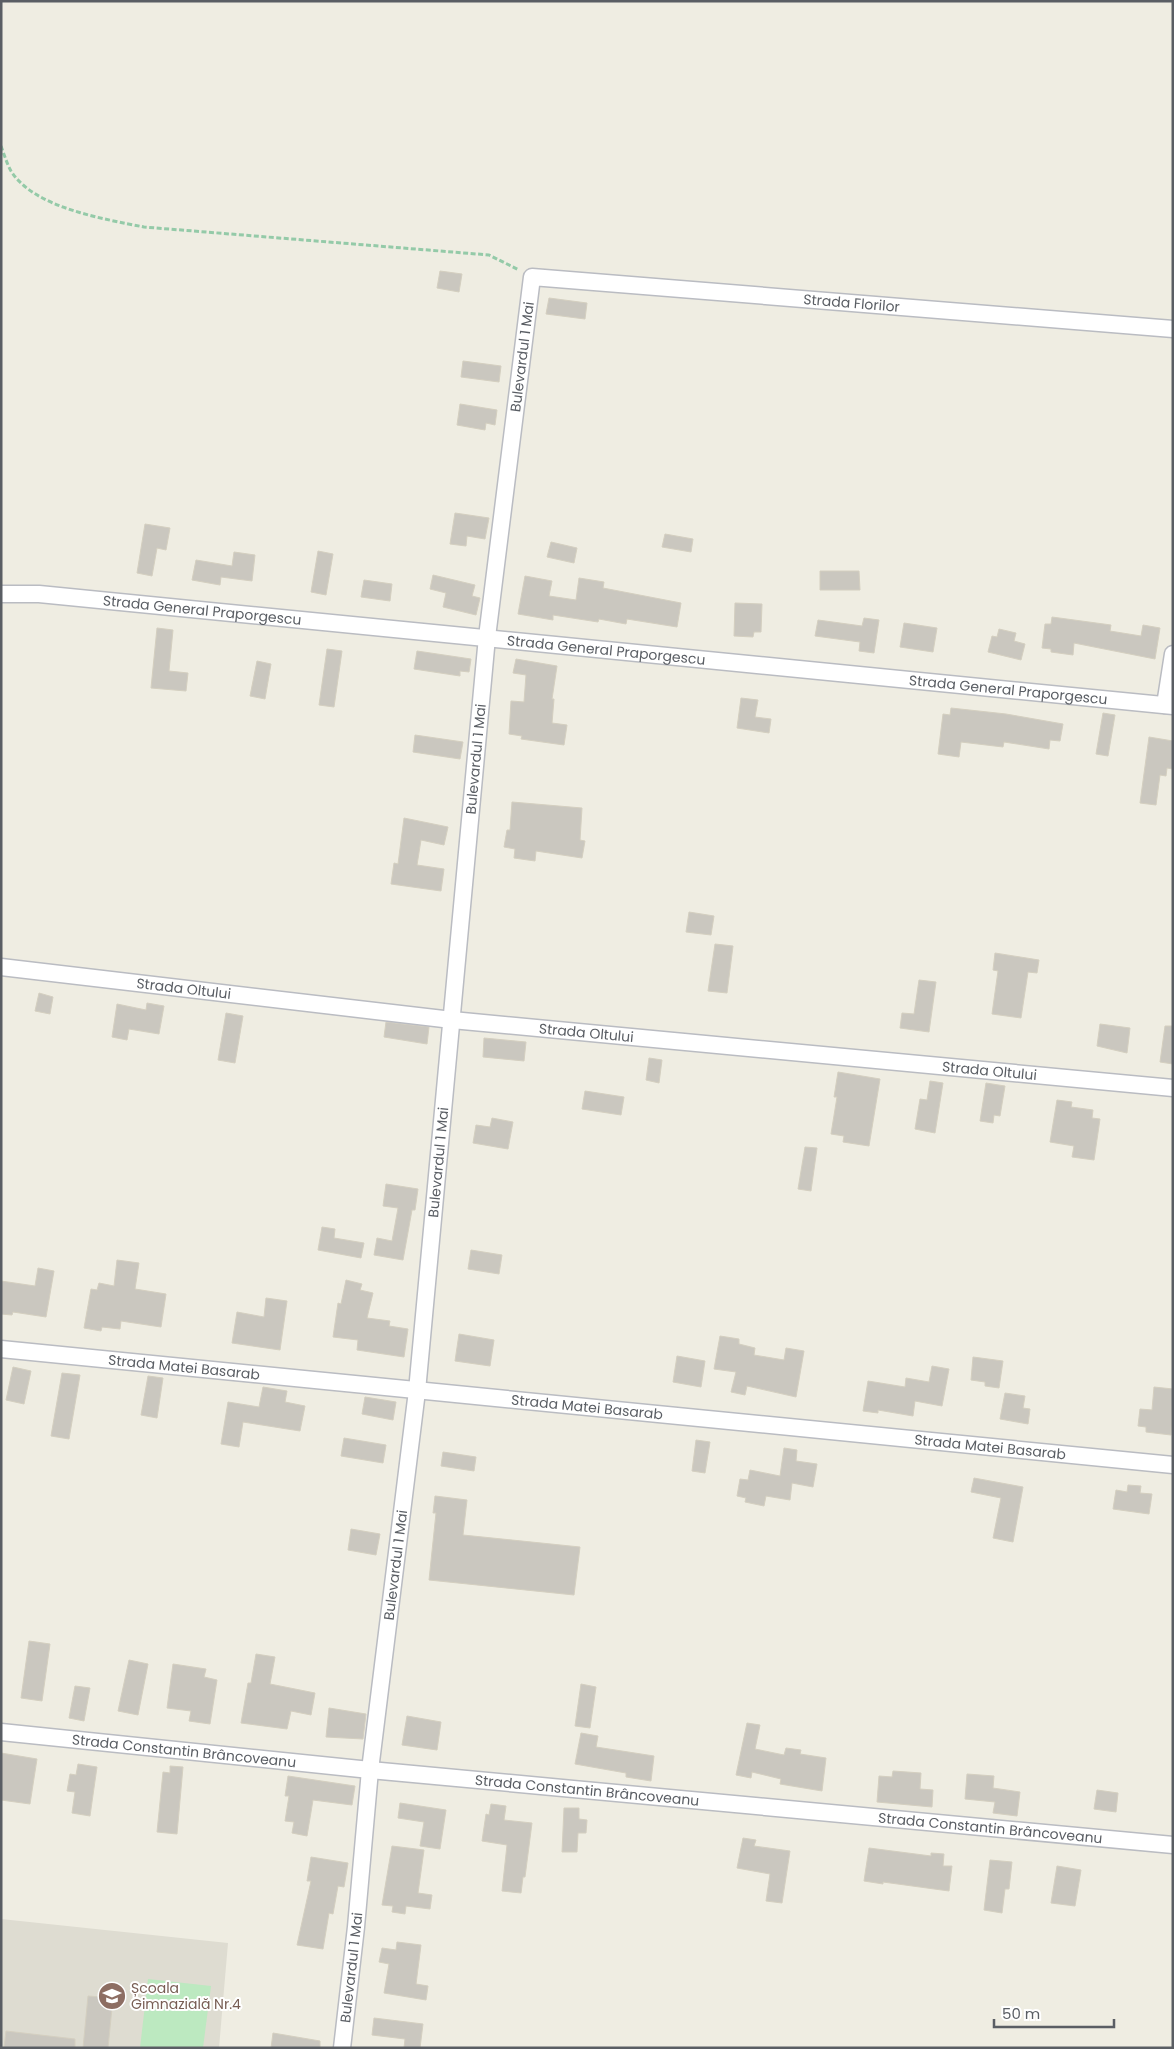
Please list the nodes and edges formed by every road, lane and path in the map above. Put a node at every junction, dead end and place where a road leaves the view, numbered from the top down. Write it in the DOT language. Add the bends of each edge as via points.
graph roads {
  1 [pos="1,146"];
  2 [pos="532,277"];
  3 [pos="1173,329"];
  4 [pos="1,594"];
  5 [pos="487,637"];
  6 [pos="1173,654"];
  7 [pos="1169,705"];
  8 [pos="1,968"];
  9 [pos="452,1020"];
  10 [pos="1173,1088"];
  11 [pos="1,1349"];
  12 [pos="417,1391"];
  13 [pos="1173,1466"];
  14 [pos="1,1732"];
  15 [pos="370,1770"];
  16 [pos="1173,1845"];
  17 [pos="342,2048"];
  1 -- 2 [label="path" via="11,171 25,187 50,202 98,218 144,226 489,255"];
  2 -- 3 [label="street, Strada Florilor"];
  2 -- 5 [label="street, Bulevardul 1 Mai"];
  4 -- 5 [label="street, Strada General Praporgescu" via="39,594"];
  5 -- 7 [label="street, Strada General Praporgescu"];
  5 -- 9 [label="street, Bulevardul 1 Mai"];
  6 -- 7 [label="street"];
  8 -- 9 [label="street, Strada Oltului"];
  9 -- 10 [label="street, Strada Oltului"];
  9 -- 12 [label="street, Bulevardul 1 Mai"];
  11 -- 12 [label="street, Strada Matei Basarab"];
  12 -- 13 [label="street, Strada Matei Basarab"];
  12 -- 15 [label="street, Bulevardul 1 Mai"];
  14 -- 15 [label="street, Strada Constantin Brâncoveanu"];
  15 -- 16 [label="street, Strada Constantin Brâncoveanu"];
  15 -- 17 [label="street, Bulevardul 1 Mai"];
}
